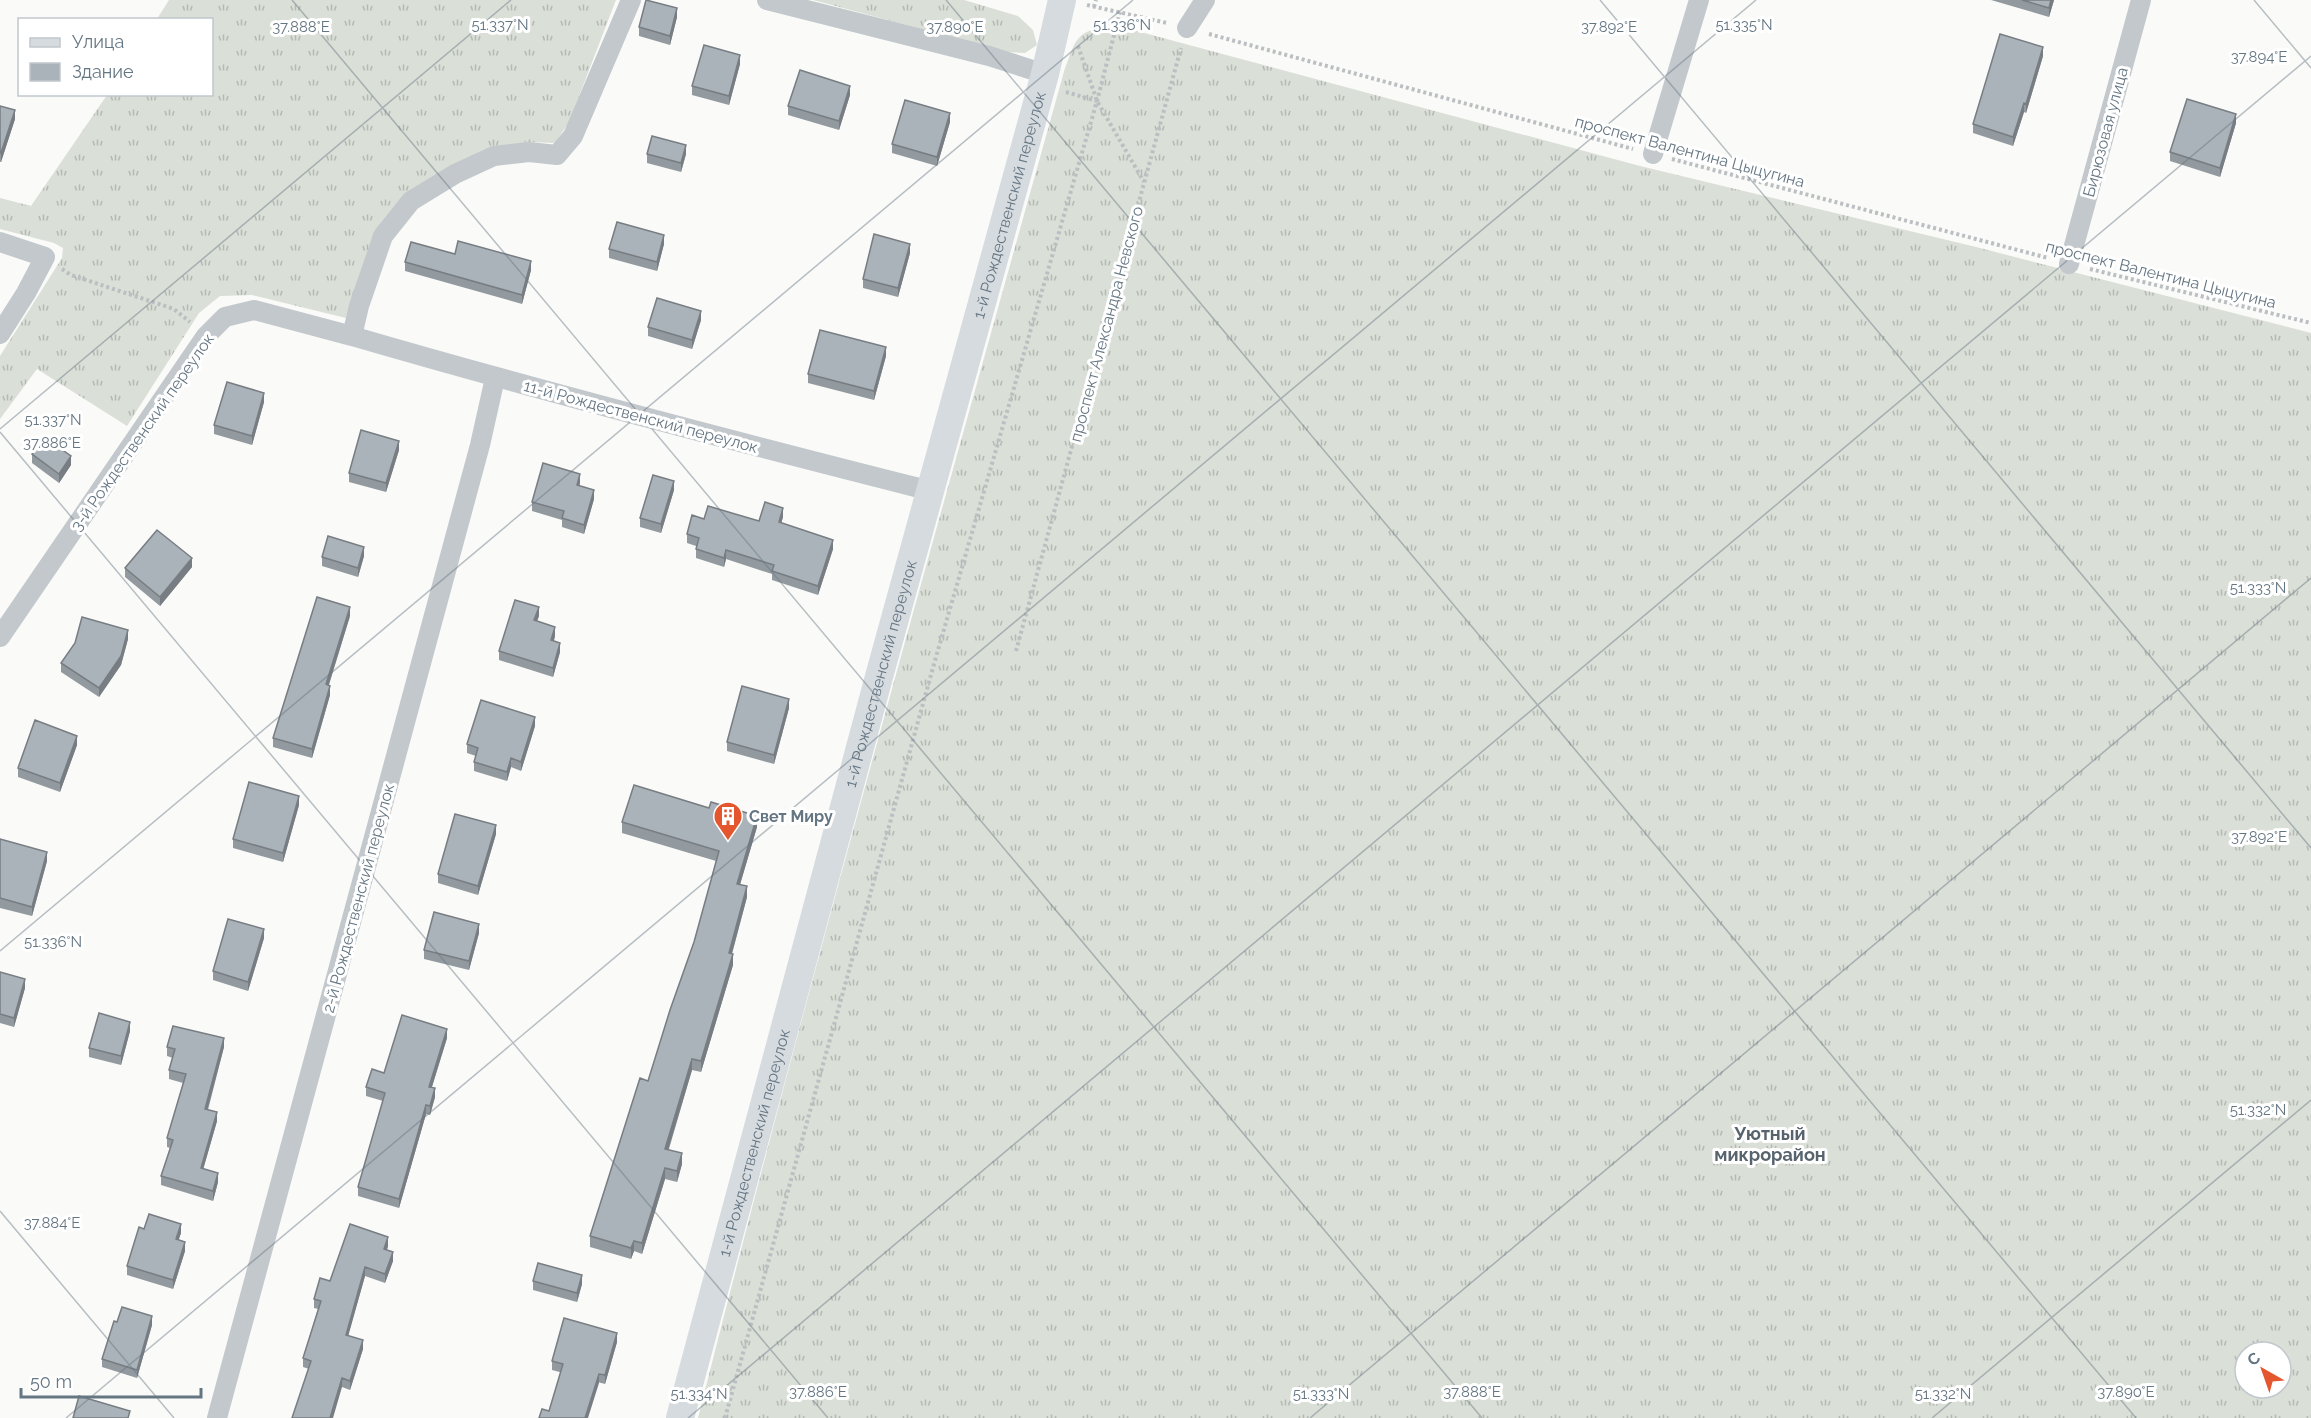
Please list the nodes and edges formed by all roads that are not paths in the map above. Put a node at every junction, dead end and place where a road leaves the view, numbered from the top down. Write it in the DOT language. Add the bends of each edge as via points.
graph roads {
  1 [pos="631,0"];
  2 [pos="767,0"];
  3 [pos="1205,0"];
  4 [pos="1698,0"];
  5 [pos="2141,0"];
  6 [pos="1073,2"];
  7 [pos="1187,27"];
  8 [pos="1045,74"];
  9 [pos="1653,154"];
  10 [pos="0,242"];
  11 [pos="2069,264"];
  12 [pos="0,334"];
  13 [pos="352,336"];
  14 [pos="495,378"];
  15 [pos="931,491"];
  16 [pos="0,637"];
  17 [pos="217,1418"];
  18 [pos="680,1418"];
  1 -- 13 [label="street" via="573,136 557,155 529,152 494,156 411,201 382,236"];
  2 -- 8 [label="street"];
  3 -- 7 [label="street"];
  4 -- 9 [label="street"];
  5 -- 11 [label="street, Бирюзовая улица"];
  6 -- 8 [label="street, 1-й Рождественский переулок"];
  8 -- 15 [label="street, 1-й Рождественский переулок"];
  10 -- 12 [label="street" via="45,257"];
  13 -- 14 [label="street, 11-й Рождественский переулок"];
  13 -- 16 [label="street, 3-й Рождественский переулок" via="254,310 225,317 206,336"];
  14 -- 15 [label="street, 11-й Рождественский переулок"];
  14 -- 17 [label="street, 2-й Рождественский переулок"];
  15 -- 18 [label="street, 1-й Рождественский переулок"];
}
